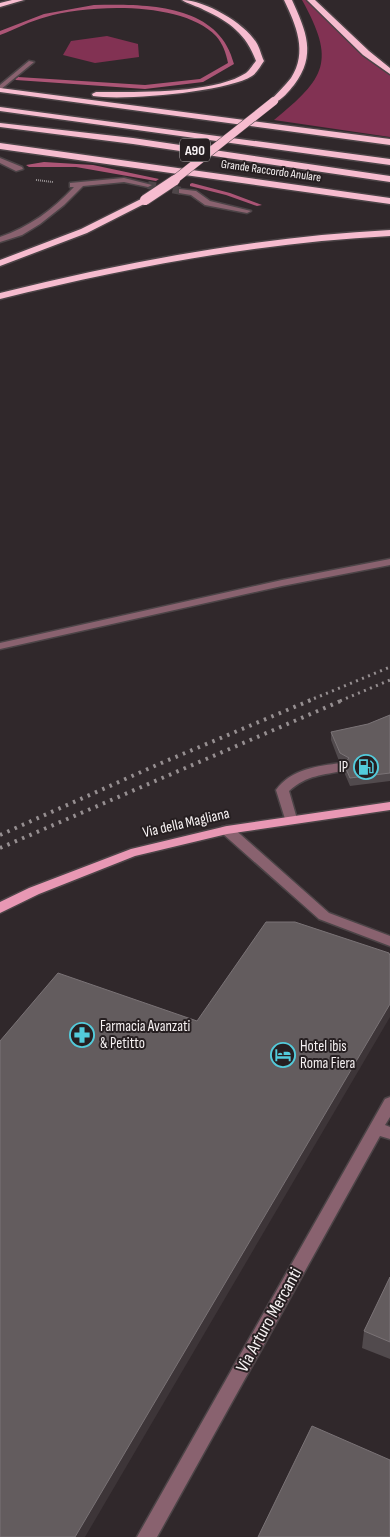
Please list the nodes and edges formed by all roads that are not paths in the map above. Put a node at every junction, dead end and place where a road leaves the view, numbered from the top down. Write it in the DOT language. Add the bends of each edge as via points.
graph roads {
  1 [pos="20,0"];
  2 [pos="186,0"];
  3 [pos="288,0"];
  4 [pos="310,0"];
  5 [pos="0,5"];
  6 [pos="31,62"];
  7 [pos="390,72"];
  8 [pos="0,89"];
  9 [pos="0,109"];
  10 [pos="0,125"];
  11 [pos="390,142"];
  12 [pos="0,146"];
  13 [pos="0,160"];
  14 [pos="390,162"];
  15 [pos="19,169"];
  16 [pos="390,179"];
  17 [pos="81,184"];
  18 [pos="70,185"];
  19 [pos="148,185"];
  20 [pos="182,191"];
  21 [pos="390,201"];
  22 [pos="247,211"];
  23 [pos="390,233"];
  24 [pos="0,240"];
  25 [pos="0,262"];
  26 [pos="0,296"];
  27 [pos="390,562"];
  28 [pos="0,646"];
  29 [pos="341,767"];
  30 [pos="390,806"];
  31 [pos="291,819"];
  32 [pos="227,830"];
  33 [pos="0,908"];
  34 [pos="390,941"];
  35 [pos="390,1103"];
  36 [pos="383,1130"];
  37 [pos="147,1537"];
  1 -- 5 [label="highway"];
  2 -- 8 [label="highway" via="221,17 252,42 260,56 256,68 229,83 183,92 114,94"];
  3 -- 25 [label="highway, bridge" via="302,30 305,54 298,76 274,101 146,200 76,234"];
  4 -- 7 [label="highway"];
  6 -- 8 [label="street"];
  8 -- 11 [label="highway"];
  9 -- 14 [label="highway, Grande Raccordo Anulare / A90"];
  10 -- 16 [label="highway, Grande Raccordo Anulare / A90"];
  12 -- 21 [label="highway, Grande Raccordo Anulare"];
  13 -- 15 [label="street"];
  17 -- 18 [label="street"];
  17 -- 19 [label="street" via="124,180"];
  17 -- 24 [label="street" via="43,218 22,232"];
  20 -- 22 [label="street" via="193,193 208,203"];
  23 -- 26 [label="highway" via="294,239 195,252"];
  27 -- 28 [label="street"];
  29 -- 31 [label="street" via="320,769 296,777 282,790"];
  30 -- 31 [label="main road, Via della Magliana"];
  31 -- 32 [label="main road, Via della Magliana"];
  32 -- 33 [label="main road, Via della Magliana" via="131,853 34,891"];
  32 -- 34 [label="street" via="324,916"];
  35 -- 36 [label="street, Via Arturo Mercanti"];
  36 -- 37 [label="street, Via Arturo Mercanti"];
}
